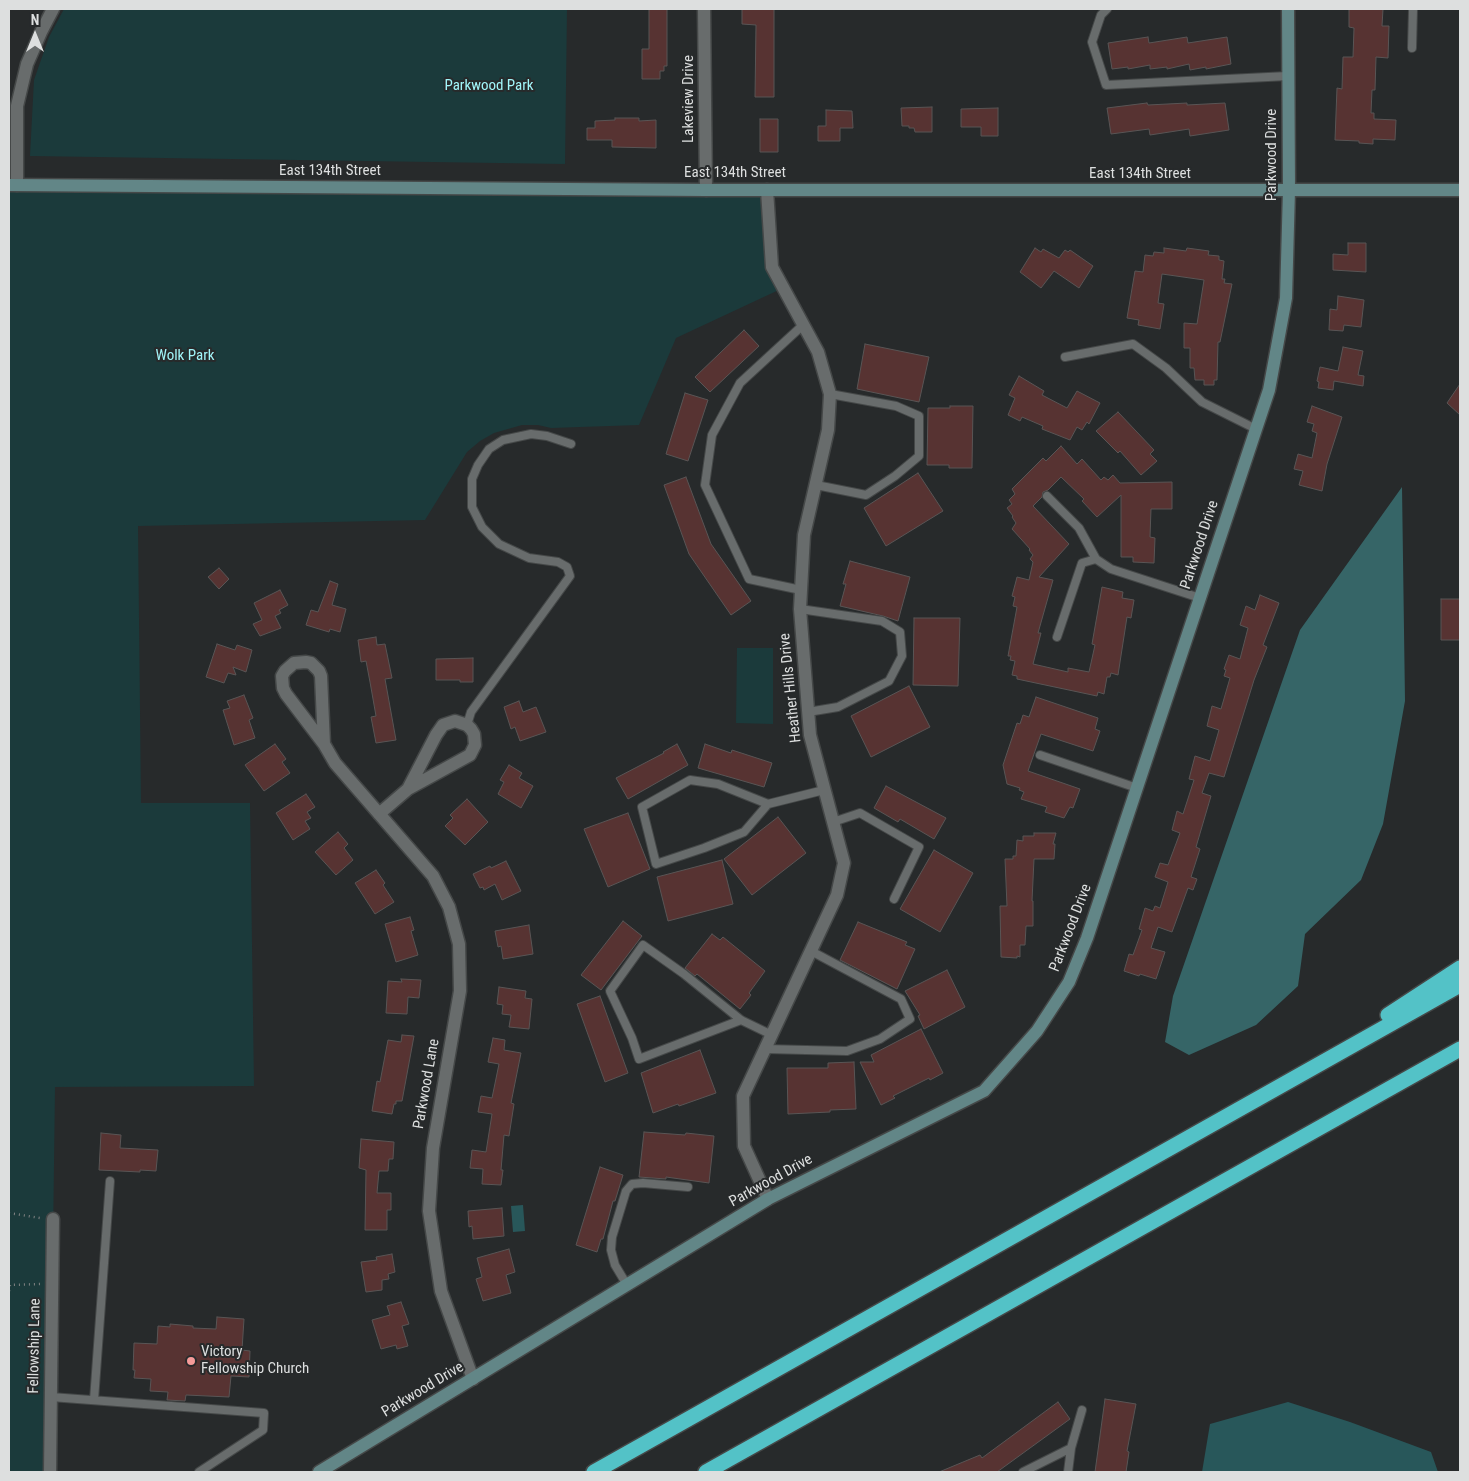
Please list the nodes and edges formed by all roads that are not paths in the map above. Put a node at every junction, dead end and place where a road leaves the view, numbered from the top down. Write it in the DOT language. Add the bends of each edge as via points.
graph roads {
  1 [pos="53,9"];
  2 [pos="704,9"];
  3 [pos="1107,9"];
  4 [pos="1288,9"];
  5 [pos="1413,9"];
  6 [pos="1412,48"];
  7 [pos="1288,76"];
  8 [pos="13,185"];
  9 [pos="706,190"];
  10 [pos="767,190"];
  11 [pos="1289,190"];
  12 [pos="1460,190"];
  13 [pos="803,325"];
  14 [pos="1065,357"];
  15 [pos="830,394"];
  16 [pos="1256,429"];
  17 [pos="571,444"];
  18 [pos="816,485"];
  19 [pos="1048,496"];
  20 [pos="1096,559"];
  21 [pos="801,590"];
  22 [pos="1200,598"];
  23 [pos="800,609"];
  24 [pos="1057,637"];
  25 [pos="808,712"];
  26 [pos="466,725"];
  27 [pos="324,744"];
  28 [pos="1040,754"];
  29 [pos="1137,788"];
  30 [pos="408,789"];
  31 [pos="824,790"];
  32 [pos="768,804"];
  33 [pos="379,814"];
  34 [pos="833,822"];
  35 [pos="894,899"];
  36 [pos="811,951"];
  37 [pos="1460,968"];
  38 [pos="1460,985"];
  39 [pos="740,1020"];
  40 [pos="772,1035"];
  41 [pos="765,1049"];
  42 [pos="1460,1049"];
  43 [pos="1460,1058"];
  44 [pos="1392,1088"];
  45 [pos="1276,1089"];
  46 [pos="110,1180"];
  47 [pos="688,1187"];
  48 [pos="768,1199"];
  49 [pos="53,1219"];
  50 [pos="627,1285"];
  51 [pos="473,1379"];
  52 [pos="51,1397"];
  53 [pos="94,1400"];
  54 [pos="1082,1410"];
  55 [pos="1070,1448"];
  56 [pos="50,1472"];
  57 [pos="199,1472"];
  58 [pos="319,1472"];
  59 [pos="594,1472"];
  60 [pos="706,1472"];
  61 [pos="1023,1472"];
  62 [pos="1068,1472"];
  1 -- 8 [label="street" via="27,64 17,106"];
  2 -- 9 [label="street, Lakeview Drive"];
  3 -- 7 [label="lane" via="1101,15 1092,42 1106,85"];
  4 -- 7 [label="street, Parkwood Drive"];
  5 -- 6 [label="lane"];
  7 -- 11 [label="street, Parkwood Drive"];
  8 -- 9 [label="street, East 134th Street"];
  9 -- 10 [label="street, East 134th Street"];
  10 -- 11 [label="street, East 134th Street"];
  10 -- 13 [label="street, Heather Hills Drive" via="772,267"];
  11 -- 12 [label="street, East 134th Street"];
  11 -- 16 [label="street, Parkwood Drive" via="1286,298 1269,390"];
  13 -- 15 [label="street, Heather Hills Drive" via="818,352"];
  13 -- 21 [label="lane" via="740,383 712,435 705,485 749,580"];
  14 -- 16 [label="lane" via="1133,344 1166,368 1202,402"];
  15 -- 18 [label="street, Heather Hills Drive" via="828,430"];
  15 -- 18 [label="lane" via="896,406 919,416 919,456 866,495"];
  16 -- 22 [label="street, Parkwood Drive"];
  17 -- 26 [label="lane" via="531,434 503,440 489,449 472,479 472,507 482,527 498,544 529,558 558,562 567,567 570,576 471,712"];
  18 -- 21 [label="street, Heather Hills Drive" via="804,536"];
  19 -- 20 [label="lane" via="1079,528"];
  20 -- 22 [label="lane" via="1111,569"];
  20 -- 24 [label="lane" via="1082,563"];
  21 -- 23 [label="street, Heather Hills Drive"];
  22 -- 29 [label="street, Parkwood Drive"];
  23 -- 25 [label="street, Heather Hills Drive"];
  23 -- 25 [label="lane" via="882,621 900,632 902,656 889,681 838,706"];
  25 -- 31 [label="street, Heather Hills Drive" via="810,735"];
  26 -- 30 [label="street" via="455,721 439,729"];
  26 -- 30 [label="street" via="475,740 470,756"];
  27 -- 27 [label="street, Parkwood Lane" via="321,676 311,664 300,661 285,670 283,688"];
  27 -- 33 [label="street, Parkwood Lane" via="335,763"];
  28 -- 29 [label="lane"];
  29 -- 48 [label="street, Parkwood Drive" via="1069,982 1037,1031 984,1091"];
  30 -- 33 [label="street"];
  31 -- 32 [label="lane"];
  31 -- 34 [label="street, Heather Hills Drive"];
  32 -- 32 [label="lane" via="718,784 690,780 642,807 656,864 744,832"];
  33 -- 51 [label="street, Parkwood Lane" via="434,876 449,907 459,944 460,991 433,1148 429,1211 441,1292"];
  34 -- 35 [label="lane" via="860,813 919,847"];
  34 -- 36 [label="street, Heather Hills Drive" via="844,863 837,895"];
  36 -- 40 [label="street, Heather Hills Drive"];
  36 -- 41 [label="lane" via="902,999 910,1020 880,1039 847,1051"];
  37 -- 45 [label="highway"];
  38 -- 45 [label="highway"];
  39 -- 39 [label="lane" via="643,945 610,991 639,1059"];
  39 -- 40 [label="lane"];
  40 -- 41 [label="street, Heather Hills Drive"];
  41 -- 48 [label="street, Heather Hills Drive" via="743,1096 744,1146"];
  42 -- 44 [label="highway"];
  43 -- 44 [label="highway"];
  44 -- 60 [label="highway"];
  45 -- 59 [label="highway"];
  46 -- 53 [label="lane"];
  47 -- 50 [label="lane" via="643,1183 632,1184 626,1191 611,1250 615,1265"];
  48 -- 50 [label="street, Parkwood Drive"];
  49 -- 52 [label="street, Fellowship Lane"];
  50 -- 51 [label="street, Parkwood Drive"];
  51 -- 58 [label="street, Parkwood Drive"];
  52 -- 53 [label="lane"];
  52 -- 56 [label="street, Fellowship Lane"];
  53 -- 57 [label="lane" via="264,1413 263,1430"];
  54 -- 55 [label="lane"];
  55 -- 61 [label="lane"];
  55 -- 62 [label="lane"];
}
